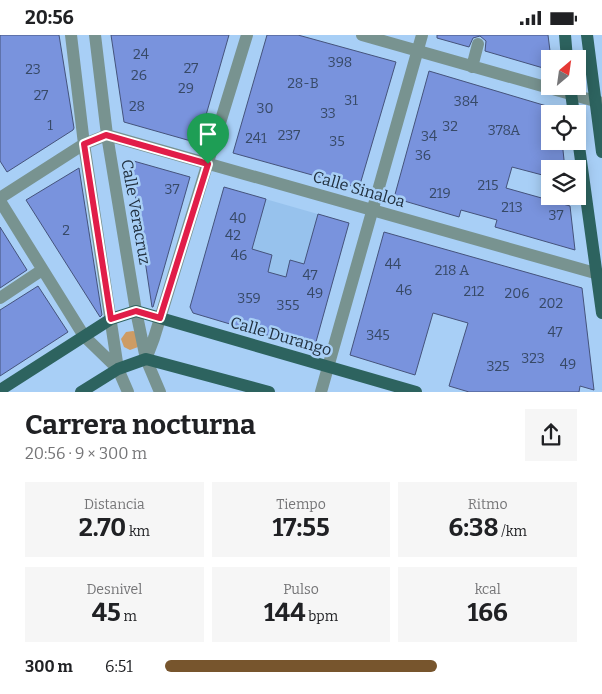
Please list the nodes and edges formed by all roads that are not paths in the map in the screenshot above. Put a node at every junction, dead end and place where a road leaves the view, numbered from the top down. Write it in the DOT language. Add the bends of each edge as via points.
graph roads {
  1 [pos="71,35"];
  2 [pos="95,35"];
  3 [pos="247,35"];
  4 [pos="362,35"];
  5 [pos="422,35"];
  6 [pos="564,35"];
  7 [pos="587,35"];
  8 [pos="478,44"];
  9 [pos="566,50"];
  10 [pos="417,51"];
  11 [pos="472,67"];
  12 [pos="541,84"];
  13 [pos="581,95"];
  14 [pos="599,102"];
  15 [pos="106,135"];
  16 [pos="84,144"];
  17 [pos="580,150"];
  18 [pos="602,152"];
  19 [pos="208,164"];
  20 [pos="0,200"];
  21 [pos="372,210"];
  22 [pos="42,270"];
  23 [pos="599,274"];
  24 [pos="0,298"];
  25 [pos="136,311"];
  26 [pos="602,313"];
  27 [pos="160,318"];
  28 [pos="111,319"];
  29 [pos="84,336"];
  30 [pos="146,359"];
  31 [pos="328,366"];
  32 [pos="118,369"];
  33 [pos="0,390"];
  34 [pos="81,391"];
  35 [pos="128,391"];
  36 [pos="160,391"];
  37 [pos="269,391"];
  38 [pos="321,391"];
  39 [pos="416,391"];
  1 -- 16 [label="street"];
  2 -- 15 [label="street, Calle Veracruz"];
  3 -- 19 [label="street"];
  4 -- 10 [label="street"];
  5 -- 10 [label="street"];
  6 -- 9 [label="main road"];
  7 -- 14 [label="main road"];
  8 -- 11 [label="street"];
  10 -- 11 [label="street"];
  10 -- 21 [label="street"];
  11 -- 12 [label="street"];
  13 -- 14 [label="street"];
  14 -- 18 [label="main road"];
  15 -- 16 [label="street"];
  15 -- 19 [label="street, Calle Sinaloa"];
  15 -- 25 [label="street, Calle Veracruz"];
  16 -- 20 [label="street"];
  16 -- 28 [label="street"];
  17 -- 23 [label="main road"];
  19 -- 21 [label="street, Calle Sinaloa"];
  19 -- 27 [label="street"];
  20 -- 22 [label="street"];
  21 -- 23 [label="street, Calle Sinaloa"];
  21 -- 31 [label="street"];
  22 -- 24 [label="street"];
  22 -- 29 [label="street"];
  23 -- 26 [label="main road"];
  25 -- 27 [label="main road, Calle Durango"];
  25 -- 28 [label="main road"];
  25 -- 30 [label="street, Calle Veracruz"];
  27 -- 30 [label="street"];
  27 -- 31 [label="main road, Calle Durango"];
  28 -- 29 [label="main road"];
  28 -- 32 [label="street"];
  29 -- 32 [label="street"];
  29 -- 33 [label="main road"];
  30 -- 32 [label="main road"];
  30 -- 36 [label="street, Calle Veracruz"];
  30 -- 37 [label="main road"];
  31 -- 38 [label="street"];
  31 -- 39 [label="main road, Calle Durango"];
  32 -- 34 [label="main road"];
  32 -- 35 [label="street"];
}
